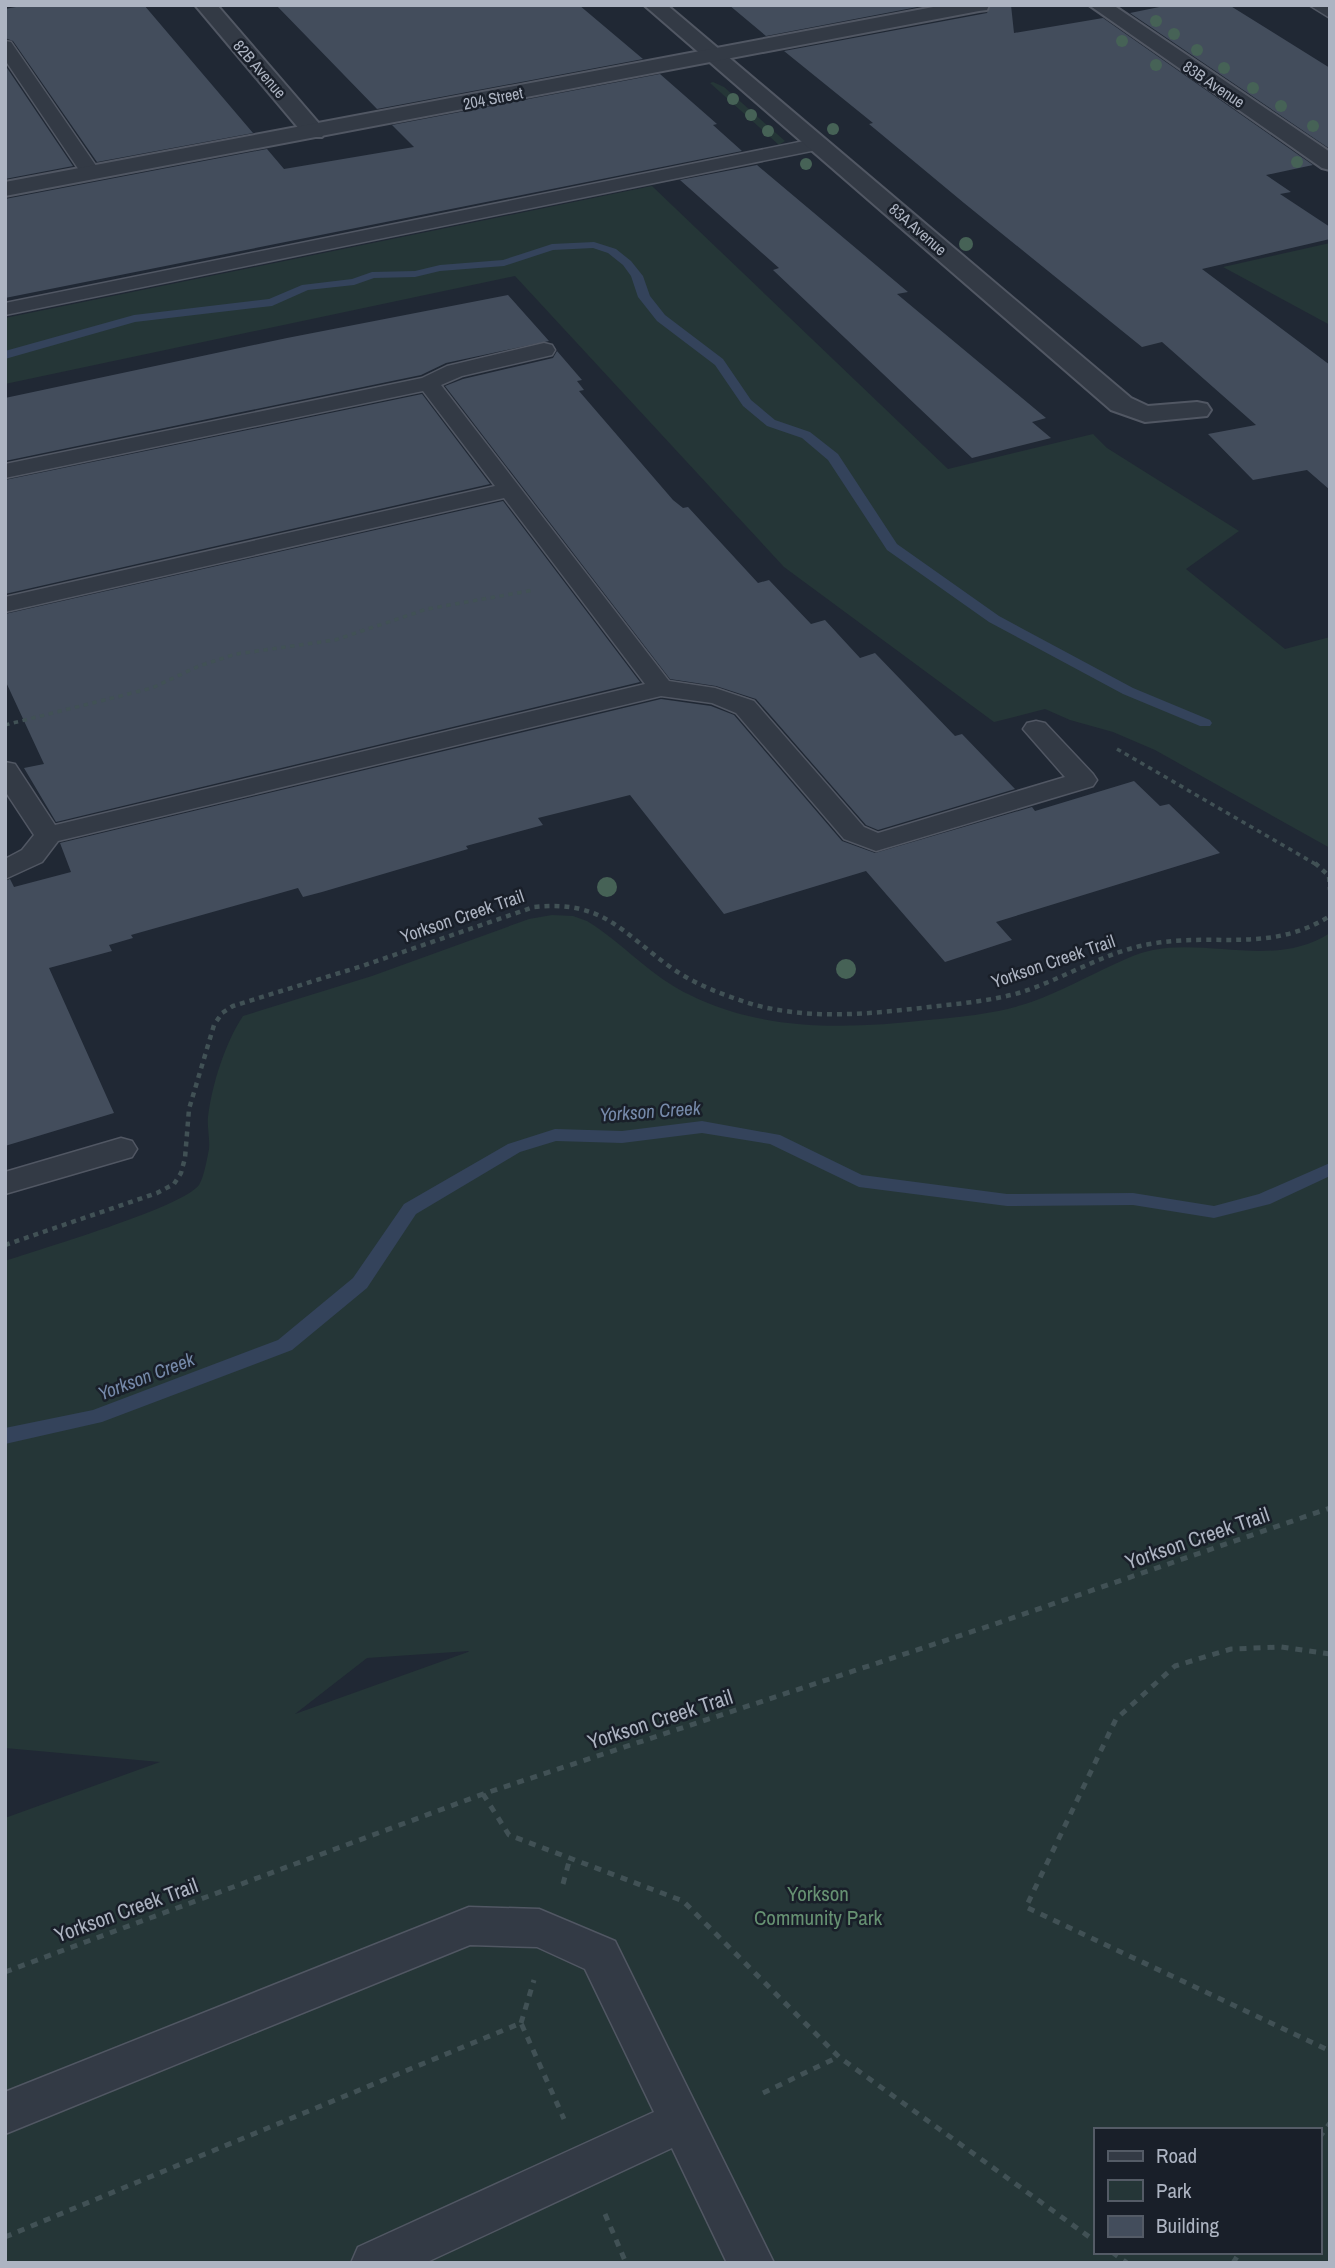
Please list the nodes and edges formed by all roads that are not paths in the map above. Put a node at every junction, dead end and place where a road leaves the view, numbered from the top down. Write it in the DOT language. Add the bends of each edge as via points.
graph roads {
  1 [pos="205,5"];
  2 [pos="654,5"];
  3 [pos="979,5"];
  4 [pos="1099,5"];
  5 [pos="1318,5"];
  6 [pos="1330,13"];
  7 [pos="5,46"];
  8 [pos="714,56"];
  9 [pos="314,132"];
  10 [pos="819,145"];
  11 [pos="1330,163"];
  12 [pos="91,173"];
  13 [pos="5,189"];
  14 [pos="5,309"];
  15 [pos="544,350"];
  16 [pos="428,383"];
  17 [pos="1197,410"];
  18 [pos="5,471"];
  19 [pos="510,490"];
  20 [pos="5,605"];
  21 [pos="660,688"];
  22 [pos="1036,729"];
  23 [pos="5,770"];
  24 [pos="48,835"];
  25 [pos="5,870"];
  26 [pos="121,1149"];
  27 [pos="5,1183"];
  28 [pos="5,2113"];
  29 [pos="681,2122"];
  30 [pos="373,2263"];
  31 [pos="751,2263"];
  1 -- 9 [label="street, 82B Avenue"];
  2 -- 8 [label="street, 83A Avenue"];
  3 -- 8 [label="street, 204 Street"];
  4 -- 11 [label="street, 83B Avenue"];
  5 -- 6 [label="lane"];
  7 -- 12 [label="lane"];
  8 -- 9 [label="street, 204 Street"];
  8 -- 10 [label="street, 83A Avenue"];
  9 -- 12 [label="street, 204 Street"];
  10 -- 14 [label="lane"];
  10 -- 17 [label="street, 83A Avenue" via="1121,404 1145,414"];
  12 -- 13 [label="street, 204 Street"];
  15 -- 16 [label="lane" via="455,371"];
  16 -- 18 [label="lane"];
  16 -- 19 [label="lane"];
  19 -- 20 [label="lane"];
  19 -- 21 [label="lane"];
  21 -- 22 [label="lane" via="713,694 745,707 854,833 876,842 1083,780"];
  21 -- 24 [label="lane"];
  23 -- 24 [label="lane"];
  24 -- 25 [label="lane" via="32,856"];
  26 -- 27 [label="lane"];
  28 -- 29 [label="lane" via="469,1926 539,1928 600,1955"];
  29 -- 30 [label="lane"];
  29 -- 31 [label="lane"];
}
